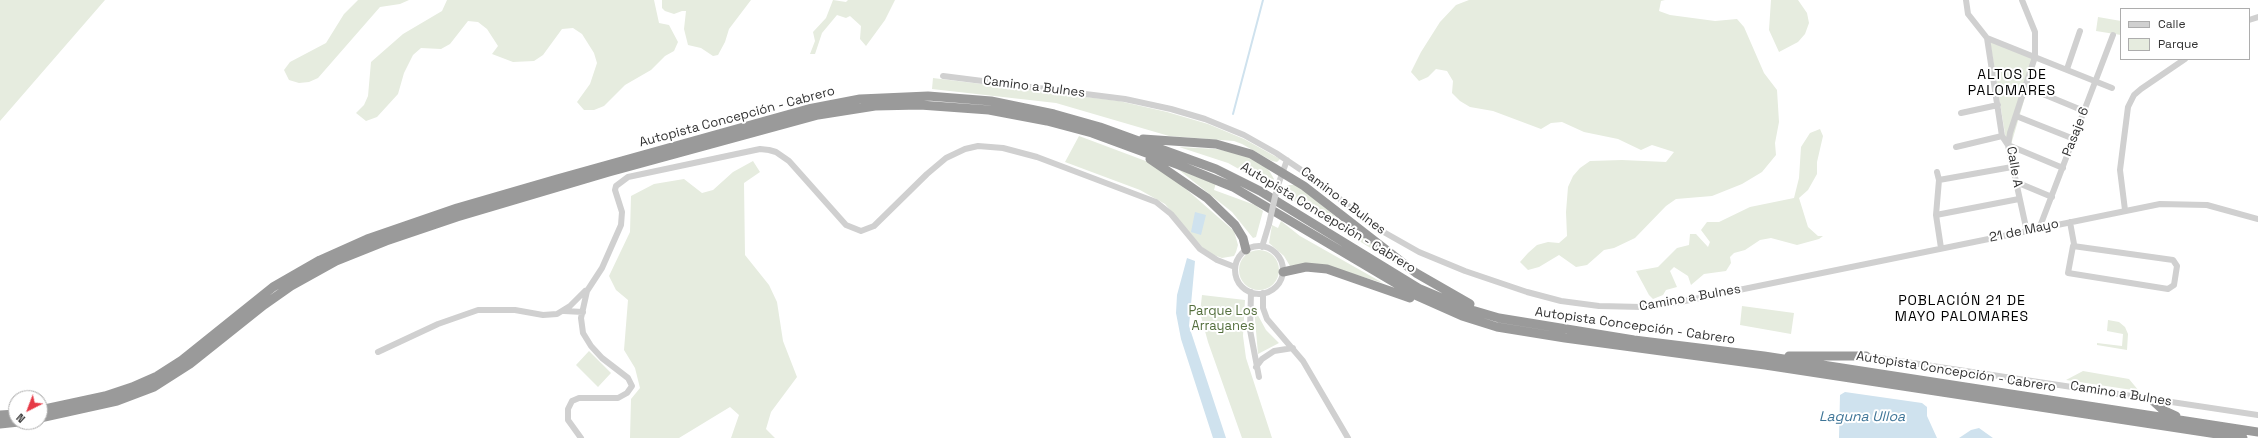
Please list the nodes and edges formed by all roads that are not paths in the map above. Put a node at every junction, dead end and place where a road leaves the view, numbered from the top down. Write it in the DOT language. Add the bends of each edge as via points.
graph roads {
  1 [pos="1966,0"];
  2 [pos="2022,0"];
  3 [pos="2080,31"];
  4 [pos="2113,35"];
  5 [pos="1987,38"];
  6 [pos="2035,57"];
  7 [pos="2183,60"];
  8 [pos="2067,69"];
  9 [pos="943,76"];
  10 [pos="2096,81"];
  11 [pos="2026,87"];
  12 [pos="2112,88"];
  13 [pos="1998,105"];
  14 [pos="2084,111"];
  15 [pos="1961,113"];
  16 [pos="2016,116"];
  17 [pos="2002,136"];
  18 [pos="1129,137"];
  19 [pos="2074,139"];
  20 [pos="2008,145"];
  21 [pos="1956,147"];
  22 [pos="1135,150"];
  23 [pos="1287,160"];
  24 [pos="2012,167"];
  25 [pos="2063,168"];
  26 [pos="1281,171"];
  27 [pos="1937,172"];
  28 [pos="1939,180"];
  29 [pos="2016,182"];
  30 [pos="2052,197"];
  31 [pos="2019,199"];
  32 [pos="2125,210"];
  33 [pos="1936,215"];
  34 [pos="2258,219"];
  35 [pos="2070,222"];
  36 [pos="2039,229"];
  37 [pos="2027,232"];
  38 [pos="1262,246"];
  39 [pos="2073,246"];
  40 [pos="1941,248"];
  41 [pos="1246,250"];
  42 [pos="1235,267"];
  43 [pos="1282,272"];
  44 [pos="1791,279"];
  45 [pos="589,286"];
  46 [pos="1251,292"];
  47 [pos="1263,293"];
  48 [pos="1439,307"];
  49 [pos="563,311"];
  50 [pos="583,312"];
  51 [pos="1512,321"];
  52 [pos="1293,348"];
  53 [pos="378,352"];
  54 [pos="1764,356"];
  55 [pos="1866,356"];
  56 [pos="1256,367"];
  57 [pos="1258,377"];
  58 [pos="2151,399"];
  59 [pos="48,408"];
  60 [pos="2258,415"];
  61 [pos="48,416"];
  62 [pos="2187,421"];
  63 [pos="2258,432"];
  64 [pos="581,438"];
  65 [pos="1348,438"];
  66 [pos="2243,438"];
  1 -- 5 [label="street" via="1968,14"];
  2 -- 6 [label="street, Calle A" via="2036,37"];
  3 -- 8 [label="street"];
  4 -- 10 [label="street, Pasaje 6"];
  5 -- 6 [label="street"];
  5 -- 13 [label="street"];
  6 -- 8 [label="street"];
  6 -- 11 [label="street, Calle A"];
  7 -- 32 [label="street" via="2134,95 2128,107 2120,170"];
  8 -- 10 [label="street"];
  9 -- 23 [label="street, Camino a Bulnes" via="1079,92 1156,105 1225,127 1254,140"];
  10 -- 12 [label="street"];
  10 -- 14 [label="street, Pasaje 6"];
  11 -- 14 [label="street"];
  11 -- 16 [label="street, Calle A"];
  13 -- 15 [label="street"];
  13 -- 17 [label="street"];
  14 -- 19 [label="street, Pasaje 6"];
  16 -- 19 [label="street"];
  16 -- 20 [label="street, Calle A"];
  17 -- 20 [label="street"];
  17 -- 21 [label="street"];
  18 -- 26 [label="highway" via="1225,146 1251,154"];
  18 -- 51 [label="highway, Autopista Concepción - Cabrero" via="1216,169 1243,182 1432,294 1476,312"];
  18 -- 59 [label="highway, Autopista Concepción - Cabrero" via="1043,111 968,99 928,96 883,97 808,109 457,208 367,239 320,260 284,281 182,360 157,376 105,396"];
  19 -- 25 [label="street, Pasaje 6"];
  20 -- 24 [label="street, Calle A"];
  20 -- 25 [label="street"];
  22 -- 41 [label="highway" via="1207,198 1234,225 1243,238"];
  22 -- 48 [label="highway, Autopista Concepción - Cabrero" via="1233,187 1406,291"];
  22 -- 61 [label="highway, Autopista Concepción - Cabrero" via="1055,123 976,108 890,105 818,115 586,179 457,217 369,247 320,269 282,292 190,364 154,387 111,403"];
  23 -- 26 [label="street"];
  23 -- 44 [label="street, Camino a Bulnes" via="1368,222 1403,243 1465,271 1555,300 1599,306 1642,307 1680,302"];
  24 -- 28 [label="street"];
  24 -- 29 [label="street, Calle A"];
  25 -- 30 [label="street, Pasaje 6"];
  26 -- 38 [label="street, bridge"];
  26 -- 51 [label="highway" via="1423,277 1467,303"];
  27 -- 28 [label="street"];
  28 -- 33 [label="street"];
  29 -- 30 [label="street"];
  29 -- 31 [label="street, Calle A"];
  30 -- 36 [label="street, Pasaje 6"];
  31 -- 33 [label="street"];
  31 -- 37 [label="street, Calle A"];
  32 -- 34 [label="street, 21 de Mayo" via="2160,204 2197,204"];
  32 -- 35 [label="street, 21 de Mayo"];
  33 -- 40 [label="street"];
  35 -- 36 [label="street, 21 de Mayo"];
  35 -- 39 [label="street"];
  36 -- 37 [label="street, 21 de Mayo"];
  37 -- 40 [label="street, 21 de Mayo"];
  38 -- 41 [label="street"];
  38 -- 43 [label="street" via="1277,255 1282,263"];
  39 -- 39 [label="street" via="2068,273 2168,289 2174,285 2177,266 2173,260"];
  40 -- 44 [label="street, 21 de Mayo"];
  41 -- 42 [label="street"];
  42 -- 45 [label="street" via="1217,260 1200,249 1162,205 1037,157 1003,148 978,146 965,149 937,165 874,226 861,231 846,225 789,161 776,152 760,149 628,177 621,181 615,190 621,205 620,225 602,268"];
  42 -- 46 [label="street" via="1240,284"];
  43 -- 47 [label="street" via="1277,286"];
  43 -- 48 [label="highway" via="1306,267 1327,269"];
  45 -- 49 [label="street"];
  45 -- 50 [label="street"];
  46 -- 47 [label="street"];
  46 -- 56 [label="street" via="1250,330"];
  47 -- 52 [label="street" via="1263,308 1267,319"];
  48 -- 66 [label="highway, Autopista Concepción - Cabrero" via="1486,324 1522,332 1765,364"];
  49 -- 50 [label="street"];
  49 -- 53 [label="street" via="550,315 486,308 470,311"];
  50 -- 64 [label="street" via="582,329 591,346 628,378 632,386 627,393 618,398 579,398 572,401 568,409 568,420"];
  51 -- 54 [label="highway, Autopista Concepción - Cabrero" via="1634,340"];
  52 -- 56 [label="street" via="1274,351 1265,356"];
  52 -- 65 [label="street"];
  54 -- 55 [label="highway"];
  54 -- 62 [label="highway, Autopista Concepción - Cabrero"];
  55 -- 58 [label="street, Camino a Bulnes"];
  56 -- 57 [label="street"];
  58 -- 60 [label="street, Camino a Bulnes"];
  58 -- 62 [label="highway" via="2163,410"];
  62 -- 63 [label="highway, Autopista Concepción - Cabrero"];
}
